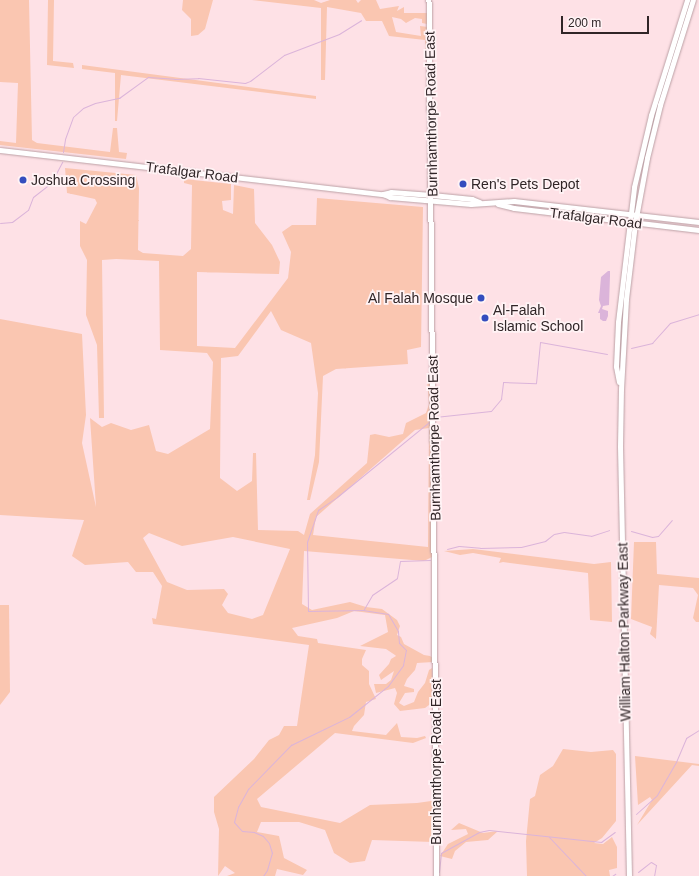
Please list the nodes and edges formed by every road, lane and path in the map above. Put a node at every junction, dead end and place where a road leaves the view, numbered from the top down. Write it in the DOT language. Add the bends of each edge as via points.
graph roads {
  1 [pos="429,0"];
  2 [pos="687,0"];
  3 [pos="693,0"];
  4 [pos="0,150"];
  5 [pos="432,198"];
  6 [pos="493,203"];
  7 [pos="630,215"];
  8 [pos="637,216"];
  9 [pos="629,222"];
  10 [pos="699,222"];
  11 [pos="635,223"];
  12 [pos="699,230"];
  13 [pos="621,389"];
  14 [pos="437,876"];
  15 [pos="629,876"];
  1 -- 5 [label="street, Burnhamthorpe Road East"];
  2 -- 7 [label="main road, William Halton Parkway East" via="651,115"];
  3 -- 8 [label="main road, William Halton Parkway East" via="660,105"];
  4 -- 5 [label="main road, Trafalgar Road" via="383,194 390,197"];
  5 -- 6 [label="main road, Trafalgar Road" via="472,199"];
  5 -- 14 [label="street, Burnhamthorpe Road East"];
  6 -- 7 [label="main road, Trafalgar Road" via="514,201"];
  6 -- 9 [label="main road, Trafalgar Road" via="514,208"];
  7 -- 8 [label="main road, Trafalgar Road"];
  7 -- 9 [label="main road, William Halton Parkway East"];
  8 -- 10 [label="main road, Trafalgar Road"];
  8 -- 11 [label="main road, William Halton Parkway East"];
  9 -- 11 [label="main road, Trafalgar Road"];
  9 -- 13 [label="main road, William Halton Parkway East" via="617,343 616,366"];
  11 -- 12 [label="main road, Trafalgar Road"];
  11 -- 13 [label="main road, William Halton Parkway East" via="626,299"];
  13 -- 15 [label="main road, William Halton Parkway East"];
}
